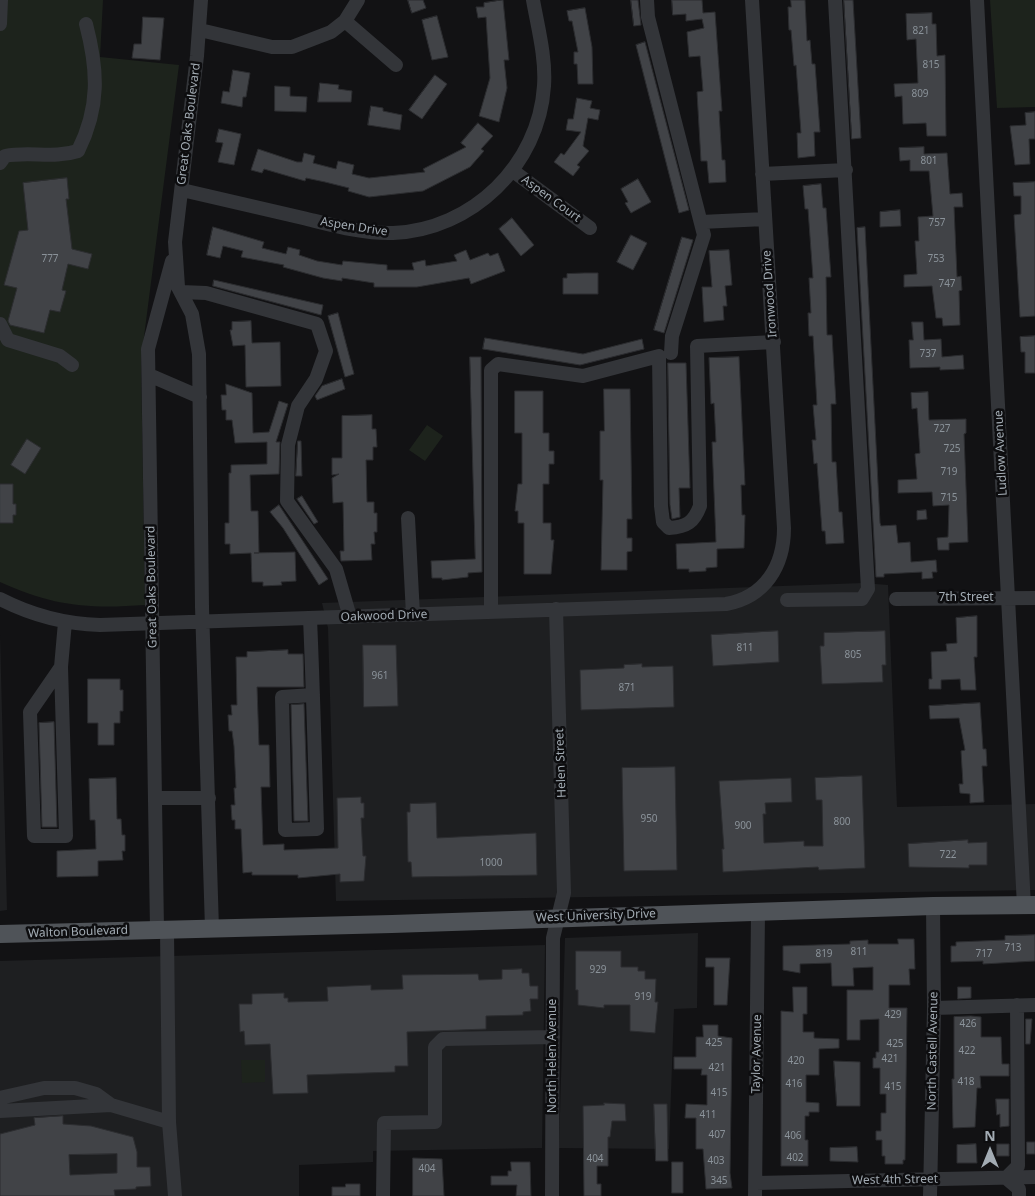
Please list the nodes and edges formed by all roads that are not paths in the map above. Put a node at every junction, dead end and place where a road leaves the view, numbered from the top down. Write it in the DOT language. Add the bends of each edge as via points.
graph roads {
  1 [pos="1,0"];
  2 [pos="201,0"];
  3 [pos="358,0"];
  4 [pos="533,0"];
  5 [pos="646,0"];
  6 [pos="752,0"];
  7 [pos="835,0"];
  8 [pos="977,0"];
  9 [pos="345,21"];
  10 [pos="0,24"];
  11 [pos="86,24"];
  12 [pos="200,30"];
  13 [pos="396,65"];
  14 [pos="0,163"];
  15 [pos="846,170"];
  16 [pos="513,171"];
  17 [pos="762,174"];
  18 [pos="182,190"];
  19 [pos="765,219"];
  20 [pos="701,222"];
  21 [pos="590,228"];
  22 [pos="175,248"];
  23 [pos="181,292"];
  24 [pos="0,324"];
  25 [pos="774,342"];
  26 [pos="697,346"];
  27 [pos="665,355"];
  28 [pos="72,365"];
  29 [pos="149,375"];
  30 [pos="200,397"];
  31 [pos="408,518"];
  32 [pos="766,582"];
  33 [pos="1008,598"];
  34 [pos="1035,598"];
  35 [pos="0,599"];
  36 [pos="896,599"];
  37 [pos="787,600"];
  38 [pos="556,609"];
  39 [pos="491,612"];
  40 [pos="413,615"];
  41 [pos="350,617"];
  42 [pos="310,618"];
  43 [pos="202,621"];
  44 [pos="65,622"];
  45 [pos="152,623"];
  46 [pos="62,666"];
  47 [pos="313,695"];
  48 [pos="155,798"];
  49 [pos="209,798"];
  50 [pos="933,906"];
  51 [pos="1030,906"];
  52 [pos="758,912"];
  53 [pos="558,917"];
  54 [pos="212,929"];
  55 [pos="162,930"];
  56 [pos="0,934"];
  57 [pos="1017,1005"];
  58 [pos="1035,1005"];
  59 [pos="934,1008"];
  60 [pos="553,1036"];
  61 [pos="0,1098"];
  62 [pos="111,1105"];
  63 [pos="0,1111"];
  64 [pos="169,1122"];
  65 [pos="1035,1177"];
  66 [pos="1006,1178"];
  67 [pos="930,1179"];
  68 [pos="756,1190"];
  69 [pos="175,1196"];
  70 [pos="383,1196"];
  71 [pos="552,1196"];
  72 [pos="930,1196"];
  73 [pos="1019,1196"];
  1 -- 10 [label="street"];
  2 -- 12 [label="street, Great Oaks Boulevard"];
  3 -- 9 [label="street"];
  4 -- 16 [label="street, Aspen Drive" via="544,64 544,87 530,141"];
  5 -- 20 [label="street"];
  6 -- 17 [label="street, Ironwood Drive"];
  7 -- 15 [label="street"];
  8 -- 33 [label="street, Ludlow Avenue"];
  9 -- 12 [label="street" via="331,32 292,47 272,47"];
  9 -- 13 [label="street"];
  11 -- 14 [label="street" via="92,49 95,100 93,116 78,151 57,156 20,153 5,156"];
  12 -- 18 [label="street, Great Oaks Boulevard"];
  15 -- 17 [label="street"];
  15 -- 37 [label="street" via="868,588 862,599"];
  16 -- 18 [label="street, Aspen Drive" via="486,198 461,214 439,224 391,233 347,228"];
  16 -- 21 [label="street, Aspen Court"];
  17 -- 19 [label="street, Ironwood Drive"];
  18 -- 22 [label="street, Great Oaks Boulevard"];
  19 -- 20 [label="street"];
  19 -- 25 [label="street, Ironwood Drive"];
  20 -- 27 [label="street" via="704,235"];
  22 -- 23 [label="street, Great Oaks Boulevard" via="175,269"];
  22 -- 29 [label="street, Great Oaks Boulevard" via="148,349"];
  23 -- 30 [label="street, Great Oaks Boulevard" via="192,314 196,333"];
  23 -- 41 [label="street" via="206,293 316,324 326,351 316,379 298,406 288,445 287,501 336,569"];
  24 -- 28 [label="street" via="8,340 60,356"];
  25 -- 26 [label="street"];
  25 -- 32 [label="street, Ironwood Drive" via="784,542 777,567"];
  26 -- 27 [label="street"];
  26 -- 27 [label="street" via="700,506 696,518 676,528 669,528 663,522 661,506"];
  27 -- 39 [label="street" via="583,376 498,364 491,370"];
  29 -- 30 [label="street"];
  29 -- 45 [label="street, Great Oaks Boulevard"];
  30 -- 43 [label="street, Great Oaks Boulevard"];
  31 -- 40 [label="street"];
  32 -- 38 [label="street, Oakwood Drive" via="745,598 726,604"];
  33 -- 34 [label="street, 7th Street"];
  33 -- 36 [label="street, 7th Street"];
  33 -- 51 [label="street, Ludlow Avenue"];
  35 -- 44 [label="street, Oakwood Drive"];
  38 -- 39 [label="street, Oakwood Drive"];
  38 -- 53 [label="street, Helen Street" via="564,893"];
  39 -- 40 [label="street, Oakwood Drive"];
  40 -- 41 [label="street, Oakwood Drive"];
  41 -- 42 [label="street, Oakwood Drive"];
  42 -- 43 [label="street, Oakwood Drive"];
  42 -- 47 [label="street"];
  43 -- 45 [label="street, Oakwood Drive"];
  43 -- 49 [label="street, Great Oaks Boulevard"];
  44 -- 45 [label="street, Oakwood Drive" via="100,625"];
  44 -- 46 [label="street"];
  45 -- 48 [label="street, Great Oaks Boulevard"];
  46 -- 46 [label="street" via="66,836 34,836 30,712"];
  47 -- 47 [label="street" via="317,828 285,830 282,697"];
  48 -- 49 [label="street"];
  48 -- 55 [label="street, Great Oaks Boulevard"];
  49 -- 54 [label="street, Great Oaks Boulevard"];
  50 -- 51 [label="main road, West University Drive"];
  50 -- 52 [label="main road, West University Drive"];
  50 -- 59 [label="street, North Castell Avenue"];
  52 -- 53 [label="main road, West University Drive"];
  52 -- 68 [label="street, Taylor Avenue"];
  53 -- 54 [label="main road, West University Drive"];
  53 -- 60 [label="street, North Helen Avenue" via="553,938"];
  54 -- 55 [label="main road, West University Drive"];
  55 -- 56 [label="main road, Walton Boulevard"];
  55 -- 64 [label="street, Great Oaks Boulevard"];
  57 -- 58 [label="street"];
  57 -- 59 [label="street"];
  57 -- 66 [label="street" via="1018,1166"];
  59 -- 67 [label="street, North Castell Avenue"];
  60 -- 70 [label="street" via="443,1039 435,1047 435,1122 384,1123"];
  60 -- 71 [label="street, North Helen Avenue"];
  61 -- 62 [label="street" via="44,1088 75,1088 96,1094"];
  62 -- 63 [label="street"];
  62 -- 64 [label="street"];
  64 -- 69 [label="street, Great Oaks Boulevard"];
  65 -- 66 [label="street, West 4th Street"];
  66 -- 67 [label="street, West 4th Street"];
  66 -- 73 [label="street" via="1019,1189"];
  67 -- 68 [label="street, West 4th Street"];
  67 -- 72 [label="street, North Castell Avenue"];
}
